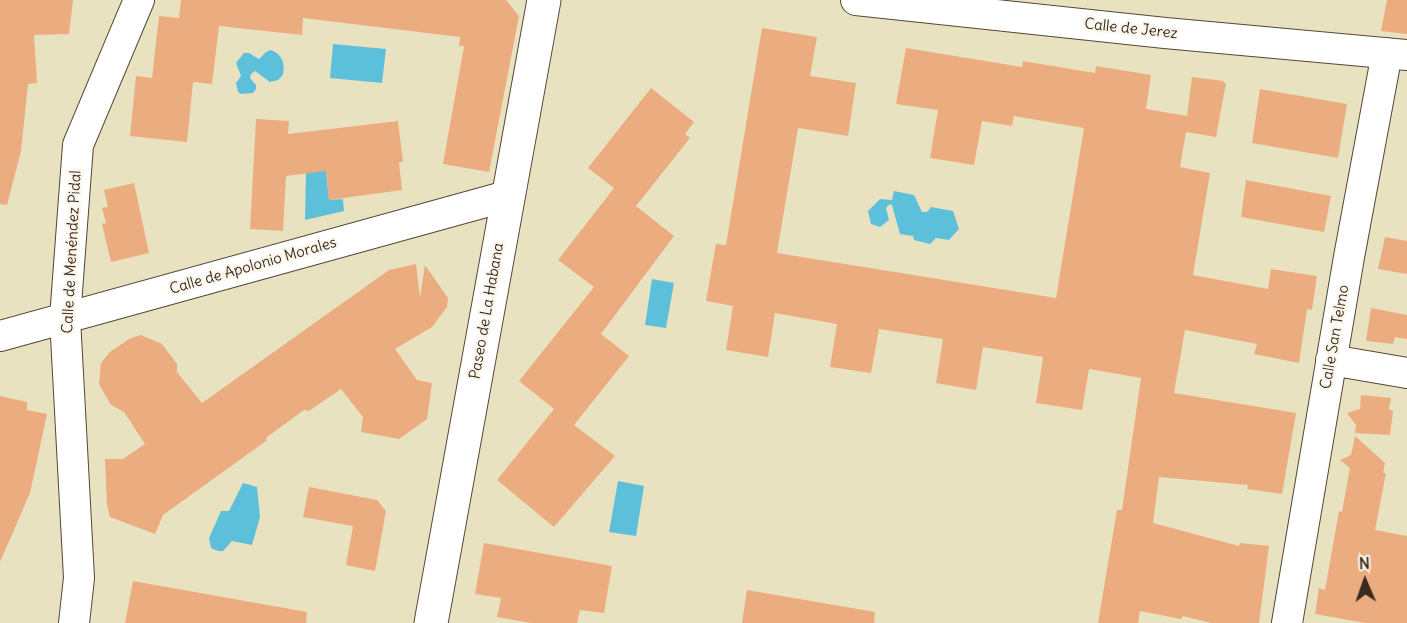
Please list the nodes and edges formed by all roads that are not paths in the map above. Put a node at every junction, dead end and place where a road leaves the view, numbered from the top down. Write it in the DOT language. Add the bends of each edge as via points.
graph roads {
  1 [pos="139,0"];
  2 [pos="544,0"];
  3 [pos="856,0"];
  4 [pos="1397,54"];
  5 [pos="507,196"];
  6 [pos="65,318"];
  7 [pos="0,336"];
  8 [pos="1331,360"];
  9 [pos="1407,373"];
  10 [pos="74,623"];
  11 [pos="431,623"];
  12 [pos="1287,623"];
  1 -- 6 [label="street, Calle de Menéndez Pidal" via="78,145"];
  2 -- 5 [label="street, Paseo de La Habana"];
  3 -- 4 [label="street, Calle de Jerez"];
  4 -- 8 [label="street, Calle San Telmo"];
  5 -- 6 [label="street, Calle de Apolonio Morales"];
  5 -- 11 [label="street, Paseo de La Habana"];
  6 -- 7 [label="street, Calle de Apolonio Morales"];
  6 -- 10 [label="street, Calle de Menéndez Pidal" via="80,578"];
  8 -- 9 [label="street"];
  8 -- 12 [label="street, Calle San Telmo"];
}
